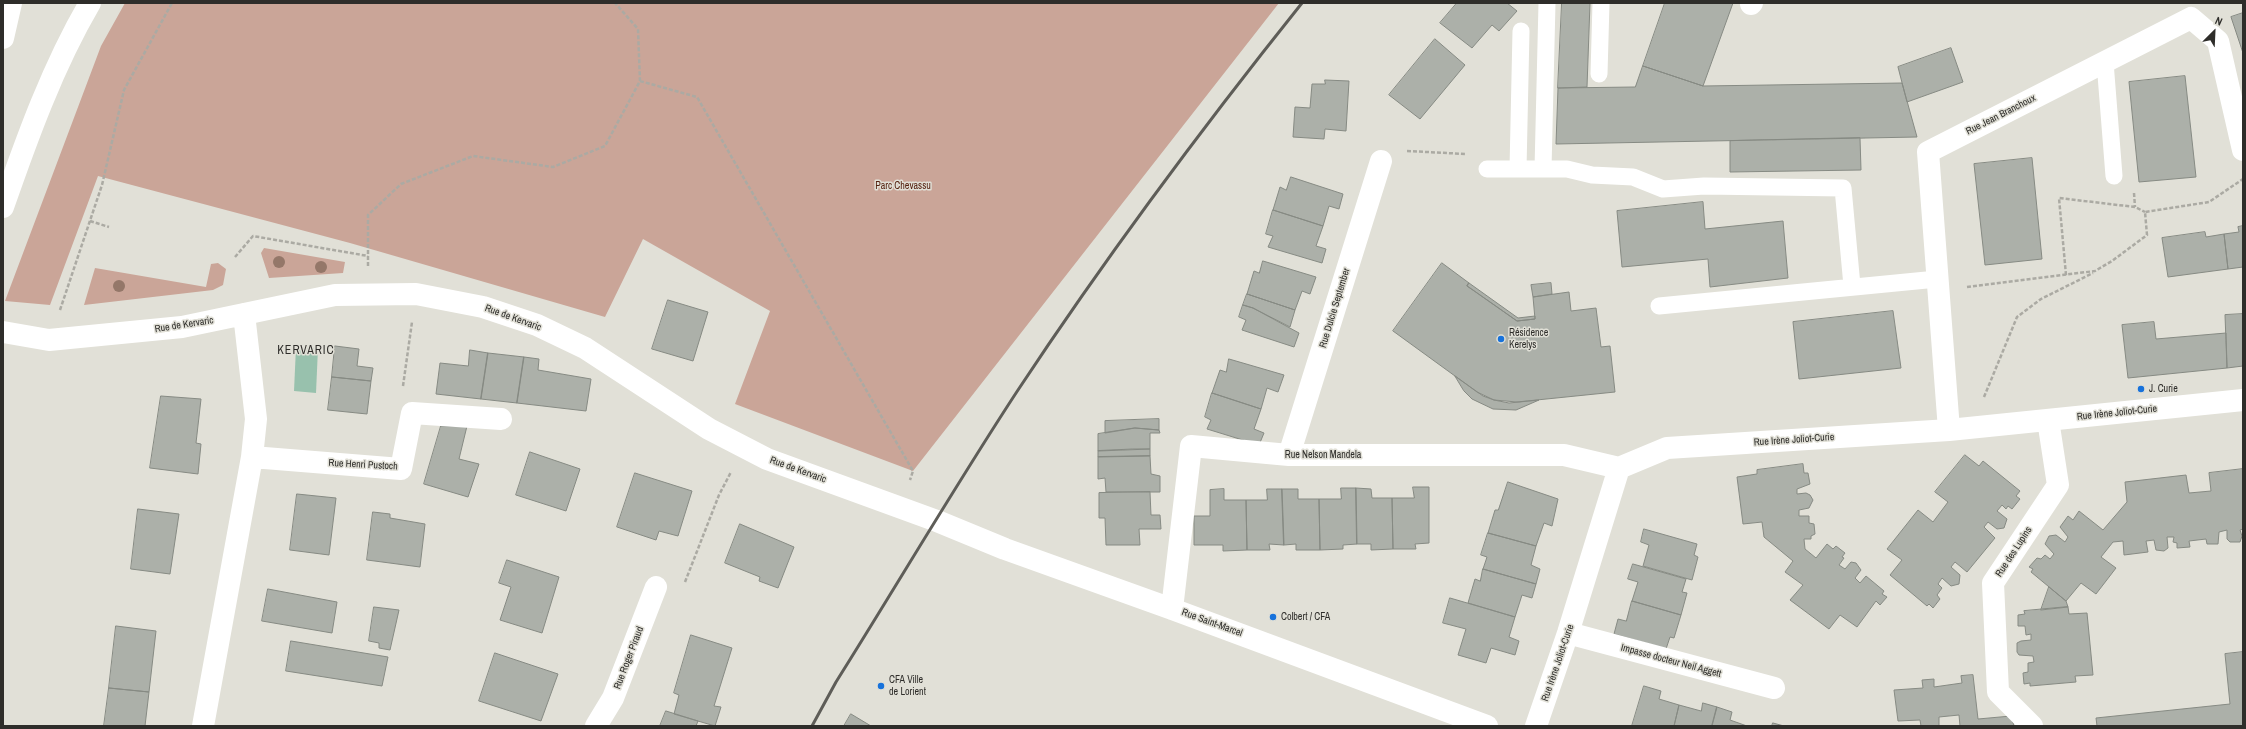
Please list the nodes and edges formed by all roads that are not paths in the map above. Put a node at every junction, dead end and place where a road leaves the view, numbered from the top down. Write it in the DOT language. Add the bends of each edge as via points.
graph roads {
  1 [pos="11,3"];
  2 [pos="90,3"];
  3 [pos="1547,3"];
  4 [pos="1601,3"];
  5 [pos="1521,31"];
  6 [pos="3,38"];
  7 [pos="2105,62"];
  8 [pos="1599,74"];
  9 [pos="2243,150"];
  10 [pos="1381,161"];
  11 [pos="1518,169"];
  12 [pos="1543,169"];
  13 [pos="1487,170"];
  14 [pos="2114,176"];
  15 [pos="3,207"];
  16 [pos="1938,284"];
  17 [pos="1852,286"];
  18 [pos="1659,306"];
  19 [pos="244,314"];
  20 [pos="3,332"];
  21 [pos="2243,400"];
  22 [pos="501,419"];
  23 [pos="2048,420"];
  24 [pos="1949,430"];
  25 [pos="1288,455"];
  26 [pos="252,457"];
  27 [pos="1619,468"];
  28 [pos="937,521"];
  29 [pos="656,586"];
  30 [pos="1172,609"];
  31 [pos="1568,633"];
  32 [pos="1774,688"];
  33 [pos="203,726"];
  34 [pos="596,726"];
  35 [pos="1487,726"];
  36 [pos="1536,726"];
  37 [pos="2032,726"];
  1 -- 6 [label="street"];
  2 -- 15 [label="street" via="78,22 42,103"];
  3 -- 12 [label="lane"];
  4 -- 8 [label="lane"];
  5 -- 11 [label="lane"];
  7 -- 9 [label="street, Rue Jean Branchoux" via="2191,18 2218,41"];
  7 -- 14 [label="lane"];
  7 -- 16 [label="street, Rue Jean Branchoux" via="1928,152"];
  10 -- 25 [label="street, Rue Dulcie September"];
  11 -- 12 [label="lane"];
  11 -- 13 [label="lane"];
  12 -- 17 [label="lane" via="1567,169 1592,175 1633,177 1663,189 1704,186 1843,188"];
  16 -- 17 [label="lane"];
  16 -- 24 [label="street, Rue Jean Branchoux"];
  17 -- 18 [label="lane"];
  19 -- 20 [label="street, Rue de Kervaric" via="182,327 49,340"];
  19 -- 26 [label="street" via="256,419"];
  19 -- 28 [label="street, Rue de Kervaric" via="335,295 367,294 416,294 483,307 537,325 585,348 709,429 767,459"];
  21 -- 23 [label="street, Rue Irène Joliot-Curie"];
  22 -- 26 [label="street, Rue Henri Pustoch" via="412,413 402,470"];
  23 -- 24 [label="street, Rue Irène Joliot-Curie"];
  23 -- 37 [label="street, Rue des Lupins" via="2058,485 1993,583 1998,692"];
  24 -- 27 [label="street, Rue Irène Joliot-Curie" via="1667,448"];
  25 -- 27 [label="street, Rue Nelson Mandela" via="1564,455"];
  25 -- 30 [label="street, Rue Nelson Mandela" via="1191,446"];
  26 -- 33 [label="street"];
  27 -- 31 [label="street, Rue Irène Joliot-Curie"];
  28 -- 30 [label="street, Rue Saint-Marcel" via="1006,549"];
  29 -- 34 [label="street, Rue Roger Piraud" via="614,698"];
  30 -- 35 [label="street, Rue Saint-Marcel"];
  31 -- 32 [label="street, Impasse docteur Neil Aggett"];
  31 -- 36 [label="street, Rue Irène Joliot-Curie"];
}
